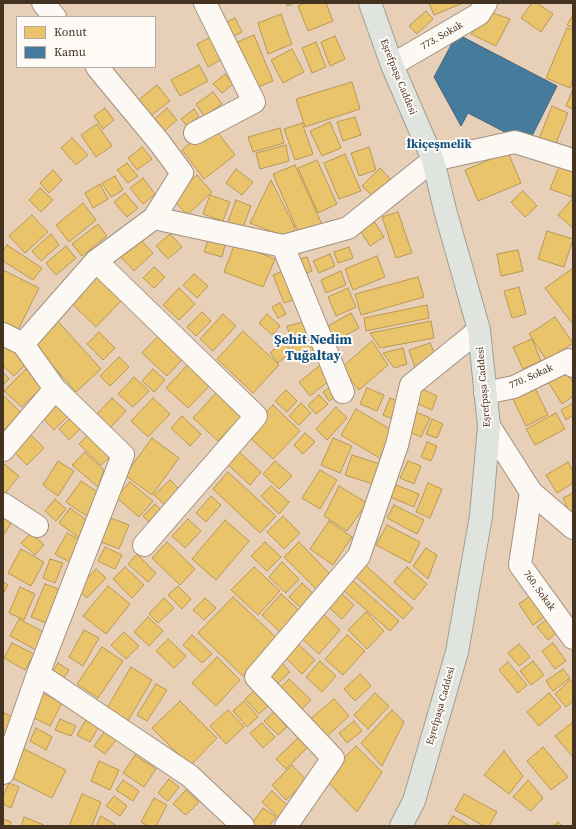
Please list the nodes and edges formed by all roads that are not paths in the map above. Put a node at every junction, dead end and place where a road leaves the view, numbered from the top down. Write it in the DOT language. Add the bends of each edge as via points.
graph roads {
  1 [pos="43,3"];
  2 [pos="205,3"];
  3 [pos="370,3"];
  4 [pos="481,7"];
  5 [pos="54,16"];
  6 [pos="392,65"];
  7 [pos="98,68"];
  8 [pos="195,133"];
  9 [pos="433,160"];
  10 [pos="573,160"];
  11 [pos="154,218"];
  12 [pos="283,246"];
  13 [pos="96,261"];
  14 [pos="479,330"];
  15 [pos="3,334"];
  16 [pos="23,344"];
  17 [pos="573,366"];
  18 [pos="55,389"];
  19 [pos="343,392"];
  20 [pos="485,393"];
  21 [pos="488,426"];
  22 [pos="3,450"];
  23 [pos="531,492"];
  24 [pos="3,504"];
  25 [pos="36,526"];
  26 [pos="573,528"];
  27 [pos="144,545"];
  28 [pos="573,638"];
  29 [pos="38,674"];
  30 [pos="3,773"];
  31 [pos="243,826"];
  32 [pos="286,826"];
  33 [pos="401,826"];
  1 -- 5 [label="street"];
  2 -- 8 [label="street" via="254,102"];
  3 -- 6 [label="main road, Eşrefpaşa Caddesi"];
  4 -- 6 [label="street, 773. Sokak"];
  6 -- 9 [label="main road, Eşrefpaşa Caddesi"];
  7 -- 11 [label="street" via="182,173"];
  9 -- 10 [label="street" via="516,142"];
  9 -- 12 [label="street" via="348,228"];
  9 -- 14 [label="main road, Eşrefpaşa Caddesi"];
  11 -- 12 [label="street"];
  11 -- 13 [label="street"];
  12 -- 19 [label="street"];
  13 -- 16 [label="street"];
  13 -- 27 [label="street" via="256,416"];
  14 -- 20 [label="main road, Eşrefpaşa Caddesi"];
  14 -- 32 [label="street" via="411,385 397,445 359,556 256,677 333,758"];
  15 -- 16 [label="street"];
  16 -- 18 [label="street"];
  17 -- 20 [label="street, 770. Sokak" via="569,360 514,387"];
  18 -- 22 [label="street"];
  18 -- 29 [label="street" via="123,455"];
  20 -- 21 [label="main road, Eşrefpaşa Caddesi"];
  21 -- 23 [label="street"];
  21 -- 33 [label="main road, Eşrefpaşa Caddesi" via="481,516 456,652 414,801"];
  23 -- 26 [label="street"];
  23 -- 28 [label="street, 760. Sokak" via="520,565"];
  24 -- 25 [label="street"];
  29 -- 30 [label="street"];
  29 -- 31 [label="street" via="190,776"];
}
